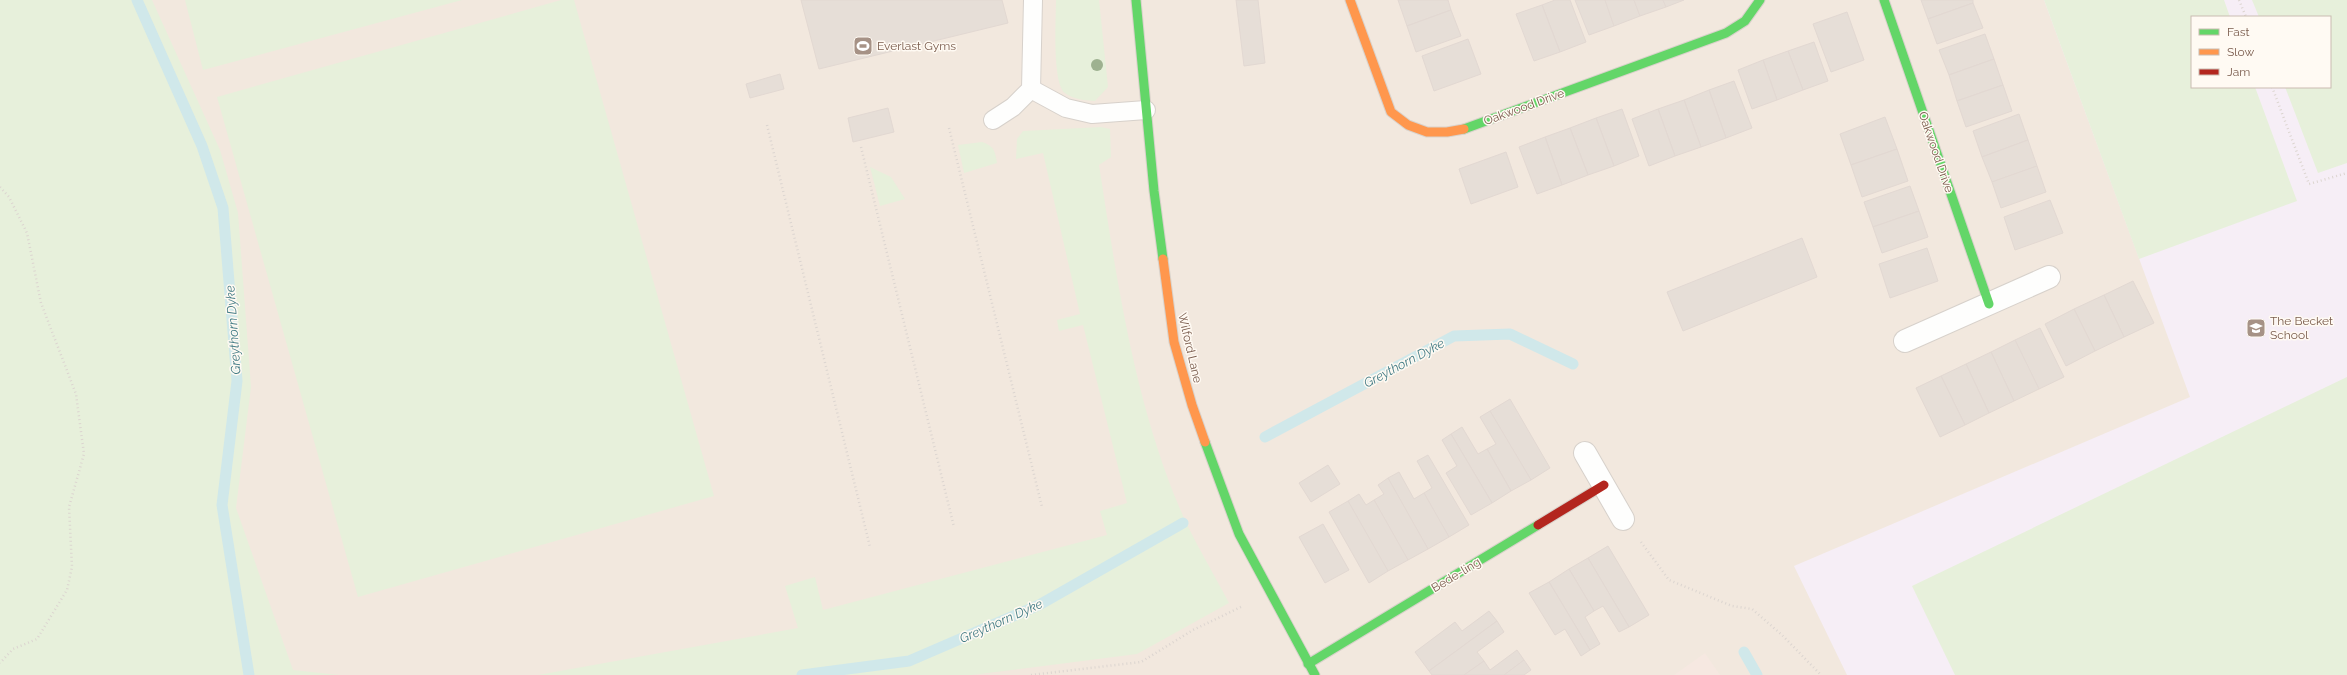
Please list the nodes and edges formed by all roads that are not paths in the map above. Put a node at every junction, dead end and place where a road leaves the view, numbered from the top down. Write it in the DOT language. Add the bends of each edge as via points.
graph roads {
  1 [pos="1033,0"];
  2 [pos="1136,0"];
  3 [pos="1350,0"];
  4 [pos="1760,0"];
  5 [pos="1884,0"];
  6 [pos="1030,89"];
  7 [pos="1146,110"];
  8 [pos="993,120"];
  9 [pos="2049,277"];
  10 [pos="1989,304"];
  11 [pos="1905,341"];
  12 [pos="1585,453"];
  13 [pos="1604,485"];
  14 [pos="1623,519"];
  15 [pos="1308,664"];
  16 [pos="1315,675"];
  1 -- 6 [label="lane"];
  2 -- 7 [label="street, Wilford Lane"];
  3 -- 4 [label="street, Oakwood Drive" via="1391,112 1412,128 1447,133 1468,128 1726,33 1745,21"];
  5 -- 10 [label="street, Oakwood Drive"];
  6 -- 7 [label="lane" via="1066,108 1092,114"];
  6 -- 8 [label="lane" via="1013,107"];
  7 -- 15 [label="street, Wilford Lane" via="1174,342 1183,375 1239,534"];
  9 -- 10 [label="street"];
  10 -- 11 [label="street"];
  12 -- 13 [label="street"];
  13 -- 14 [label="street"];
  13 -- 15 [label="street, Bede-ling"];
  15 -- 16 [label="street, Wilford Lane"];
}
